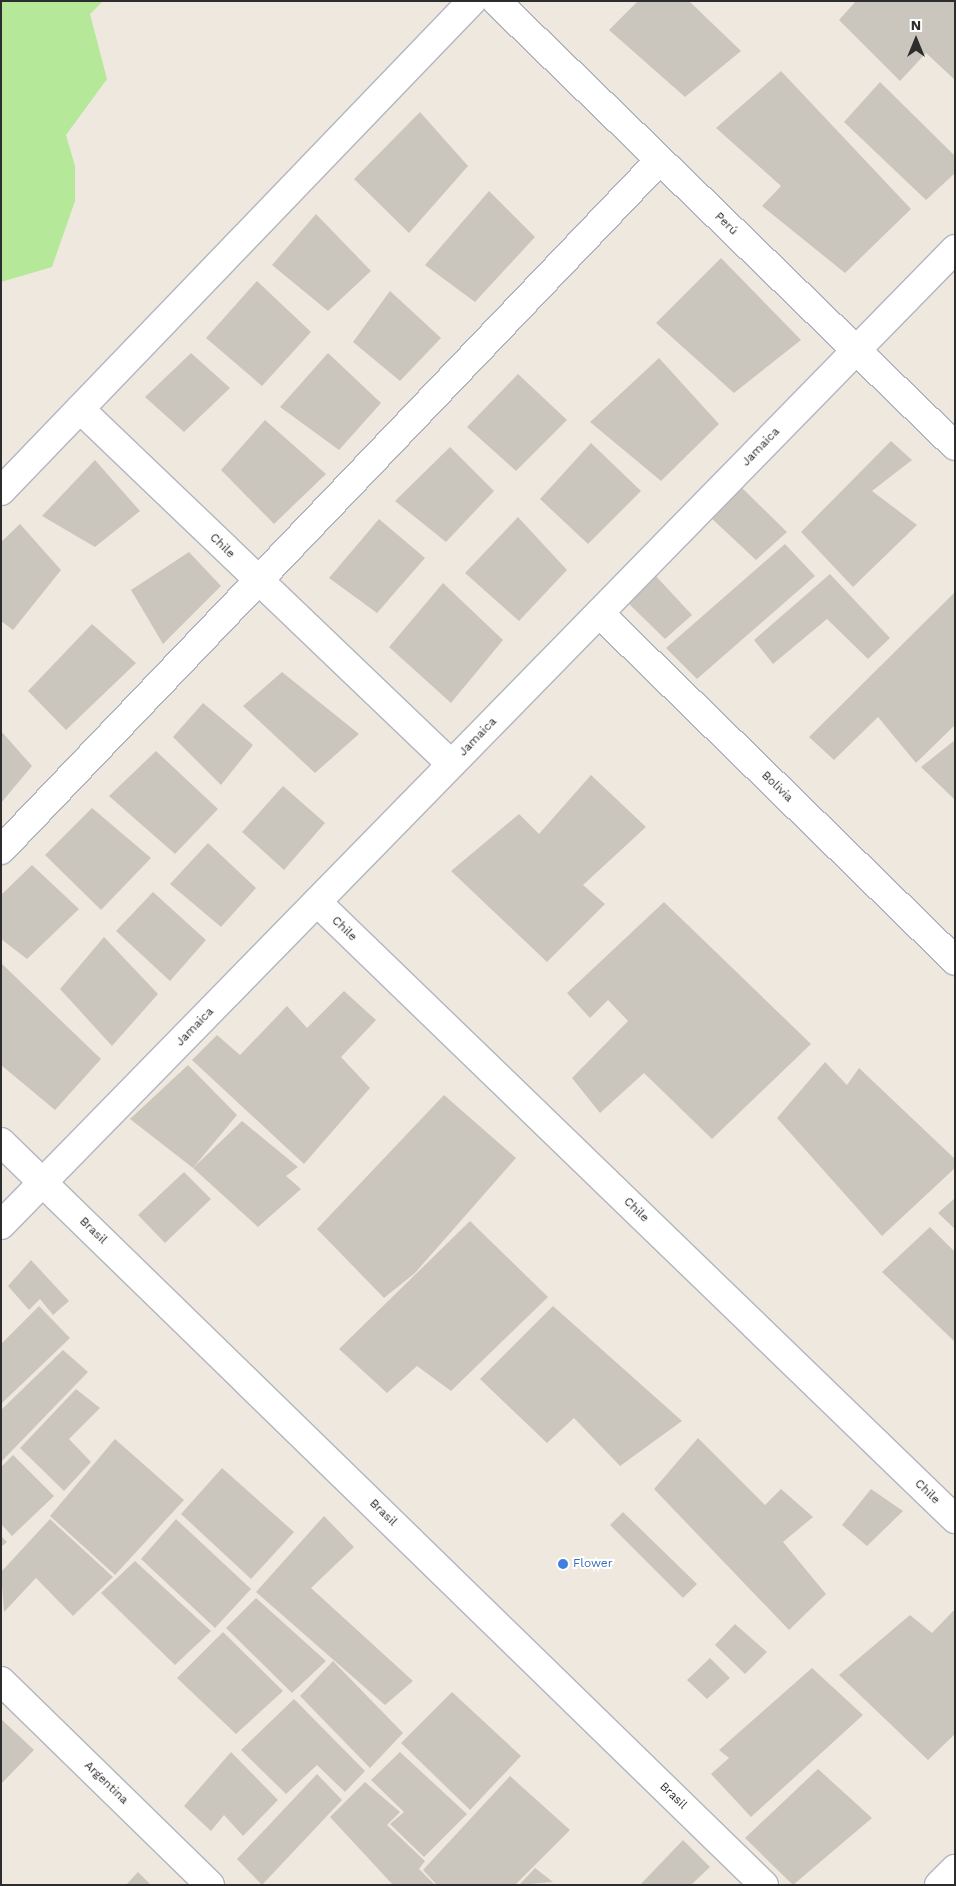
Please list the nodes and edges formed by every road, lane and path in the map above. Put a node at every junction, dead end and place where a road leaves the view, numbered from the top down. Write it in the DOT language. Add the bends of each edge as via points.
graph roads {
  1 [pos="472,1"];
  2 [pos="496,1"];
  3 [pos="660,160"];
  4 [pos="955,249"];
  5 [pos="856,350"];
  6 [pos="80,410"];
  7 [pos="955,446"];
  8 [pos="1,491"];
  9 [pos="259,581"];
  10 [pos="599,613"];
  11 [pos="451,764"];
  12 [pos="1,850"];
  13 [pos="316,902"];
  14 [pos="955,961"];
  15 [pos="1,1142"];
  16 [pos="43,1182"];
  17 [pos="1,1225"];
  18 [pos="955,1518"];
  19 [pos="1,1681"];
  20 [pos="955,1868"];
  21 [pos="210,1885"];
  22 [pos="764,1885"];
  23 [pos="939,1885"];
  1 -- 6 [label="street"];
  2 -- 3 [label="street, Perú"];
  3 -- 5 [label="street, Perú"];
  3 -- 9 [label="street"];
  4 -- 5 [label="street, Jamaica"];
  5 -- 7 [label="street, Perú"];
  5 -- 10 [label="street, Jamaica"];
  6 -- 8 [label="street"];
  6 -- 9 [label="street, Chile"];
  9 -- 11 [label="street, Chile"];
  9 -- 12 [label="street"];
  10 -- 11 [label="street, Jamaica"];
  10 -- 14 [label="street, Bolivia"];
  11 -- 13 [label="street, Jamaica"];
  13 -- 16 [label="street, Jamaica"];
  13 -- 18 [label="street, Chile"];
  15 -- 16 [label="street, Brasil"];
  16 -- 17 [label="street, Jamaica"];
  16 -- 22 [label="street, Brasil"];
  19 -- 21 [label="street, Argentina"];
  20 -- 23 [label="street"];
}
